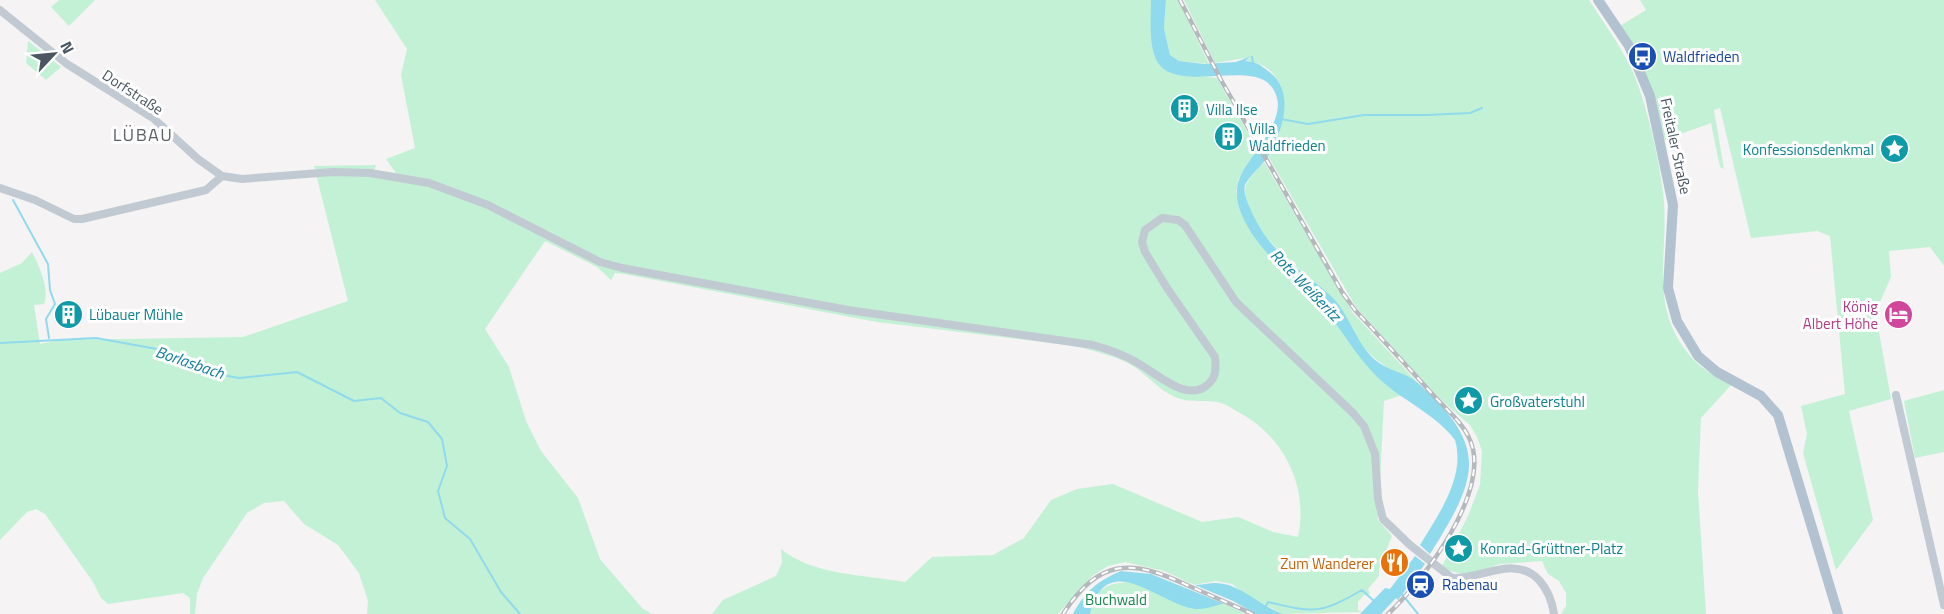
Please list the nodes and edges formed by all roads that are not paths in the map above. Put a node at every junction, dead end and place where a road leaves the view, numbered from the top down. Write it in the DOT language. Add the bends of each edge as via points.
graph roads {
  1 [pos="1598,0"];
  2 [pos="0,10"];
  3 [pos="222,176"];
  4 [pos="0,188"];
  5 [pos="1896,395"];
  6 [pos="1942,587"];
  7 [pos="1944,605"];
  8 [pos="1554,614"];
  9 [pos="1838,614"];
  1 -- 9 [label="main road, Freitaler Straße" via="1638,63 1655,118 1674,205 1668,288 1677,321 1698,356 1717,372 1761,396 1778,415"];
  2 -- 3 [label="street, Dorfstraße" via="67,64 153,118"];
  3 -- 4 [label="street" via="206,190 82,219"];
  3 -- 8 [label="street" via="242,179 333,172 401,177 470,198 600,262 622,268 848,310 1093,345 1119,353 1193,392 1213,378 1217,370 1215,357 1154,269 1142,242 1145,230 1153,222 1162,218 1178,220 1191,231 1236,302 1364,426 1375,454 1381,512 1392,529 1452,578 1497,569 1526,570 1550,595"];
  5 -- 6 [label="street"];
  6 -- 7 [label="street"];
}
